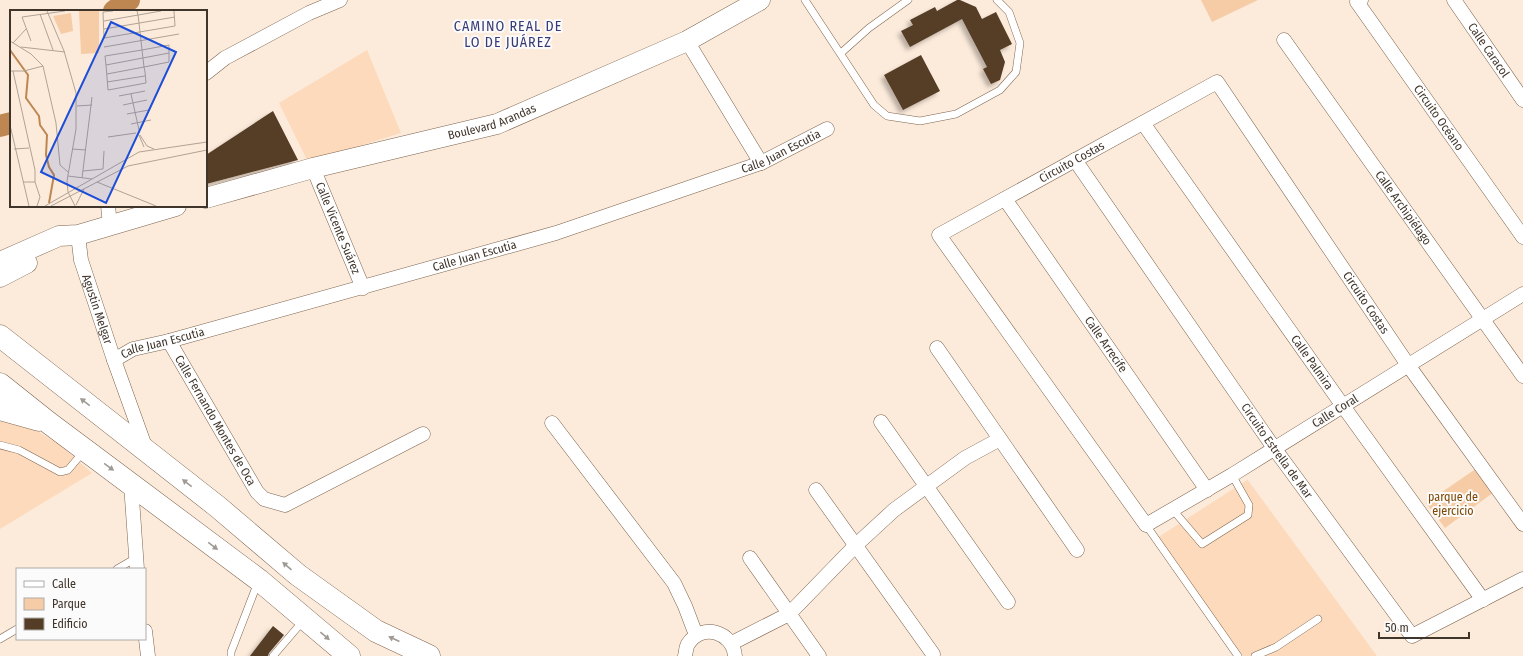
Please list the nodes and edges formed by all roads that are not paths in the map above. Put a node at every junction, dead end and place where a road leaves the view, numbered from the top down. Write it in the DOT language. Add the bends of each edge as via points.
graph roads {
  1 [pos="340,0"];
  2 [pos="760,0"];
  3 [pos="805,0"];
  4 [pos="908,0"];
  5 [pos="997,0"];
  6 [pos="1361,0"];
  7 [pos="1454,0"];
  8 [pos="687,40"];
  9 [pos="1284,40"];
  10 [pos="840,53"];
  11 [pos="207,72"];
  12 [pos="1523,100"];
  13 [pos="1143,123"];
  14 [pos="827,129"];
  15 [pos="1075,160"];
  16 [pos="761,163"];
  17 [pos="313,168"];
  18 [pos="207,198"];
  19 [pos="1005,199"];
  20 [pos="169,207"];
  21 [pos="109,215"];
  22 [pos="78,234"];
  23 [pos="1523,237"];
  24 [pos="0,262"];
  25 [pos="0,277"];
  26 [pos="362,288"];
  27 [pos="1523,294"];
  28 [pos="1483,319"];
  29 [pos="0,336"];
  30 [pos="169,341"];
  31 [pos="937,348"];
  32 [pos="114,360"];
  33 [pos="1408,365"];
  34 [pos="1523,376"];
  35 [pos="0,384"];
  36 [pos="1343,406"];
  37 [pos="0,409"];
  38 [pos="881,422"];
  39 [pos="49,423"];
  40 [pos="552,423"];
  41 [pos="423,434"];
  42 [pos="1000,439"];
  43 [pos="0,445"];
  44 [pos="1274,448"];
  45 [pos="85,450"];
  46 [pos="146,451"];
  47 [pos="1232,475"];
  48 [pos="131,484"];
  49 [pos="926,486"];
  50 [pos="816,490"];
  51 [pos="1207,490"];
  52 [pos="1173,510"];
  53 [pos="1523,524"];
  54 [pos="1146,525"];
  55 [pos="856,545"];
  56 [pos="1077,550"];
  57 [pos="750,558"];
  58 [pos="136,564"];
  59 [pos="121,568"];
  60 [pos="1523,579"];
  61 [pos="259,580"];
  62 [pos="1483,600"];
  63 [pos="1008,602"];
  64 [pos="789,614"];
  65 [pos="304,618"];
  66 [pos="1318,618"];
  67 [pos="16,630"];
  68 [pos="696,635"];
  69 [pos="0,639"];
  70 [pos="146,639"];
  71 [pos="734,650"];
  72 [pos="933,654"];
  73 [pos="148,656"];
  74 [pos="231,656"];
  75 [pos="273,656"];
  76 [pos="349,656"];
  77 [pos="429,656"];
  78 [pos="685,656"];
  79 [pos="819,656"];
  80 [pos="1238,656"];
  81 [pos="1255,656"];
  1 -- 11 [label="street" via="309,13 225,58"];
  2 -- 8 [label="main road, Boulevard Arandas"];
  3 -- 10 [label="lane"];
  4 -- 10 [label="lane"];
  5 -- 10 [label="lane" via="1009,12 1020,43 1016,72 1000,90 956,114 920,121 887,116 874,105"];
  6 -- 23 [label="street, Circuito Océano" via="1357,2"];
  7 -- 12 [label="street, Calle Caracol"];
  8 -- 16 [label="street"];
  8 -- 17 [label="main road, Boulevard Arandas" via="497,124"];
  9 -- 28 [label="street, Calle Archipiélago"];
  13 -- 15 [label="street, Circuito Costas"];
  13 -- 33 [label="street, Circuito Costas" via="1217,82"];
  13 -- 36 [label="street, Calle Palmira"];
  14 -- 16 [label="street, Calle Juan Escutia"];
  15 -- 19 [label="street, Circuito Costas"];
  15 -- 44 [label="street, Circuito Estrella de Mar"];
  16 -- 26 [label="street, Calle Juan Escutia" via="556,233"];
  17 -- 18 [label="main road, Boulevard Arandas"];
  17 -- 26 [label="street, Calle Vicente Suárez"];
  19 -- 51 [label="street, Calle Arrecife"];
  19 -- 54 [label="street, Circuito Costas" via="939,235"];
  20 -- 21 [label="main road"];
  21 -- 22 [label="main road"];
  22 -- 24 [label="main road" via="59,236"];
  22 -- 25 [label="main road" via="61,246"];
  22 -- 32 [label="street, Agustin Melgar" via="81,260"];
  26 -- 30 [label="street, Calle Juan Escutia"];
  27 -- 28 [label="street, Calle Coral"];
  28 -- 33 [label="street, Calle Coral"];
  28 -- 34 [label="street, Calle Archipiélago"];
  46 -- 29 [label="main road, one-way"];
  30 -- 32 [label="street, Calle Juan Escutia" via="133,349"];
  30 -- 41 [label="street, Calle Fernando Montes de Oca" via="257,492 264,499 285,505"];
  31 -- 42 [label="street"];
  32 -- 46 [label="street, Agustin Melgar"];
  33 -- 36 [label="street, Calle Coral"];
  33 -- 53 [label="street"];
  35 -- 39 [label="main road"];
  36 -- 44 [label="street, Calle Coral"];
  36 -- 62 [label="street, Calle Palmira"];
  37 -- 39 [label="main road"];
  38 -- 49 [label="street"];
  39 -- 45 [label="main road"];
  40 -- 68 [label="street" via="674,583"];
  42 -- 49 [label="street" via="965,458"];
  42 -- 56 [label="street"];
  43 -- 45 [label="lane" via="19,450 60,472 68,470"];
  44 -- 47 [label="street, Calle Coral"];
  44 -- 62 [label="street, Circuito Estrella de Mar" via="1412,636"];
  45 -- 48 [label="main road, one-way"];
  77 -- 46 [label="main road, one-way" via="376,631 339,606"];
  47 -- 51 [label="street, Calle Coral"];
  47 -- 52 [label="lane" via="1250,505 1248,515 1202,544"];
  48 -- 58 [label="street"];
  48 -- 61 [label="main road, one-way"];
  49 -- 55 [label="street" via="894,510"];
  49 -- 63 [label="street"];
  50 -- 55 [label="street"];
  51 -- 52 [label="street, Calle Coral"];
  52 -- 54 [label="street, Calle Coral"];
  54 -- 80 [label="lane"];
  55 -- 64 [label="street"];
  55 -- 72 [label="street"];
  57 -- 64 [label="street"];
  58 -- 59 [label="lane"];
  60 -- 62 [label="street, Circuito Estrella de Mar"];
  61 -- 65 [label="main road"];
  61 -- 74 [label="lane"];
  64 -- 71 [label="street"];
  64 -- 79 [label="street"];
  65 -- 75 [label="lane"];
  65 -- 76 [label="main road, one-way"];
  66 -- 81 [label="lane" via="1276,647"];
  67 -- 69 [label="lane"];
  68 -- 71 [label="street" via="720,633"];
  68 -- 78 [label="street" via="688,644"];
  70 -- 73 [label="street"];
}
